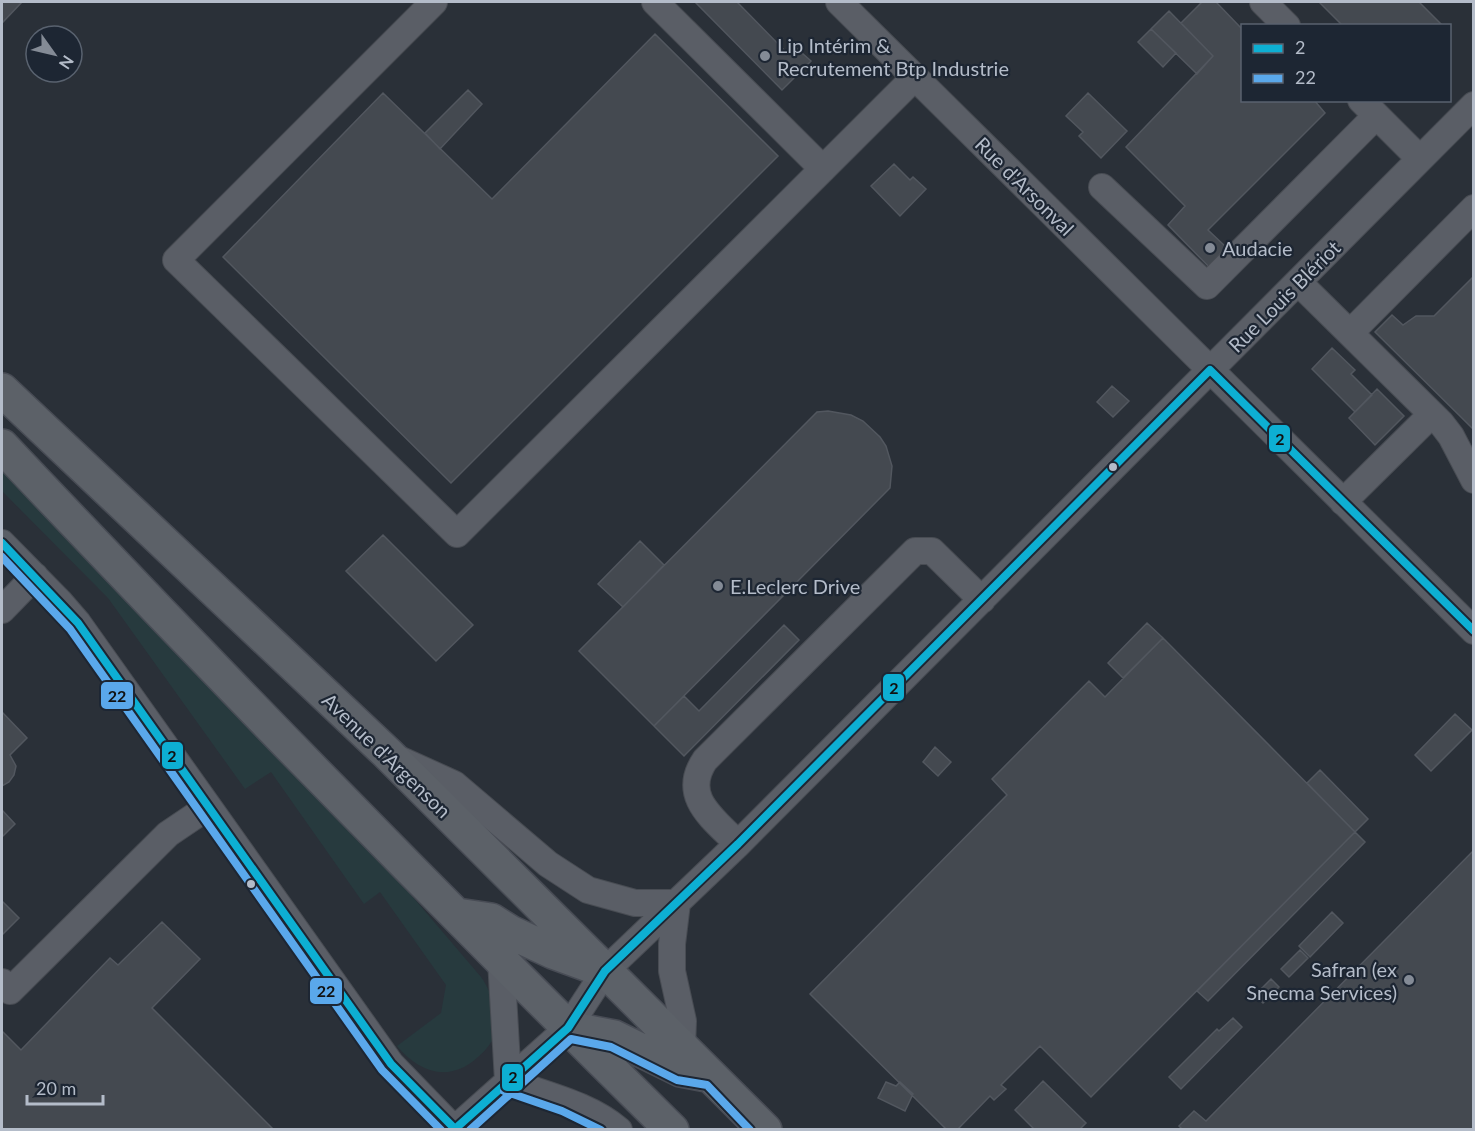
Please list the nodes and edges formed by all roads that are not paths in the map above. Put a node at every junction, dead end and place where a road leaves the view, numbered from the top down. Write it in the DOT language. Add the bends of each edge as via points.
graph roads {
  1 [pos="434,2"];
  2 [pos="655,2"];
  3 [pos="839,2"];
  4 [pos="1263,2"];
  5 [pos="1285,24"];
  6 [pos="915,77"];
  7 [pos="1473,105"];
  8 [pos="1368,108"];
  9 [pos="1420,159"];
  10 [pos="824,169"];
  11 [pos="1102,187"];
  12 [pos="1473,208"];
  13 [pos="1298,282"];
  14 [pos="1350,333"];
  15 [pos="1210,370"];
  16 [pos="2,390"];
  17 [pos="1432,414"];
  18 [pos="2,446"];
  19 [pos="1473,480"];
  20 [pos="1343,502"];
  21 [pos="2,543"];
  22 [pos="35,576"];
  23 [pos="982,600"];
  24 [pos="2,610"];
  25 [pos="1473,631"];
  26 [pos="387,753"];
  27 [pos="208,807"];
  28 [pos="738,844"];
  29 [pos="677,903"];
  30 [pos="457,915"];
  31 [pos="501,960"];
  32 [pos="605,971"];
  33 [pos="2,982"];
  34 [pos="568,1028"];
  35 [pos="682,1047"];
  36 [pos="712,1075"];
  37 [pos="508,1081"];
  38 [pos="454,1130"];
  39 [pos="620,1130"];
  40 [pos="672,1130"];
  41 [pos="765,1130"];
  1 -- 10 [label="street" via="176,260 457,534"];
  2 -- 10 [label="street"];
  3 -- 6 [label="street, Rue d'Arsonval"];
  4 -- 5 [label="street"];
  6 -- 10 [label="street"];
  6 -- 15 [label="street, Rue d'Arsonval"];
  7 -- 9 [label="street, Rue Louis Blériot"];
  8 -- 9 [label="street"];
  8 -- 11 [label="street" via="1207,286"];
  9 -- 13 [label="street, Rue Louis Blériot"];
  12 -- 14 [label="street"];
  13 -- 14 [label="street"];
  13 -- 15 [label="street, Rue Louis Blériot"];
  14 -- 17 [label="street"];
  15 -- 20 [label="street, Rue d'Arsonval"];
  15 -- 23 [label="street, Rue Louis Blériot"];
  16 -- 26 [label="main road, Avenue d'Argenson"];
  17 -- 19 [label="street" via="1451,436"];
  17 -- 20 [label="street"];
  18 -- 30 [label="main road" via="180,636"];
  20 -- 25 [label="street, Rue d'Arsonval"];
  21 -- 22 [label="street"];
  22 -- 24 [label="street"];
  22 -- 27 [label="street" via="78,623"];
  23 -- 28 [label="street, Rue Louis Blériot"];
  23 -- 28 [label="street" via="932,551 915,551 705,760 694,784 697,797"];
  26 -- 29 [label="street" via="454,784 548,864 588,890 635,903"];
  26 -- 32 [label="main road, Avenue d'Argenson"];
  27 -- 33 [label="street" via="168,834 10,991"];
  27 -- 38 [label="street" via="391,1064"];
  28 -- 29 [label="street, Rue Louis Blériot"];
  29 -- 32 [label="street, Rue Louis Blériot"];
  29 -- 35 [label="street" via="672,971 683,1021"];
  30 -- 31 [label="main road"];
  30 -- 32 [label="main road" via="491,920 553,952"];
  31 -- 34 [label="main road"];
  31 -- 37 [label="street"];
  32 -- 34 [label="street, Rue Louis Blériot"];
  32 -- 35 [label="main road, Avenue d'Argenson"];
  34 -- 36 [label="main road" via="614,1037 681,1071"];
  34 -- 37 [label="street, Rue Louis Blériot"];
  34 -- 40 [label="main road"];
  35 -- 36 [label="main road, Avenue d'Argenson"];
  36 -- 41 [label="main road, Avenue d'Argenson"];
  37 -- 38 [label="street, Rue Louis Blériot"];
  37 -- 39 [label="street" via="590,1110"];
}
